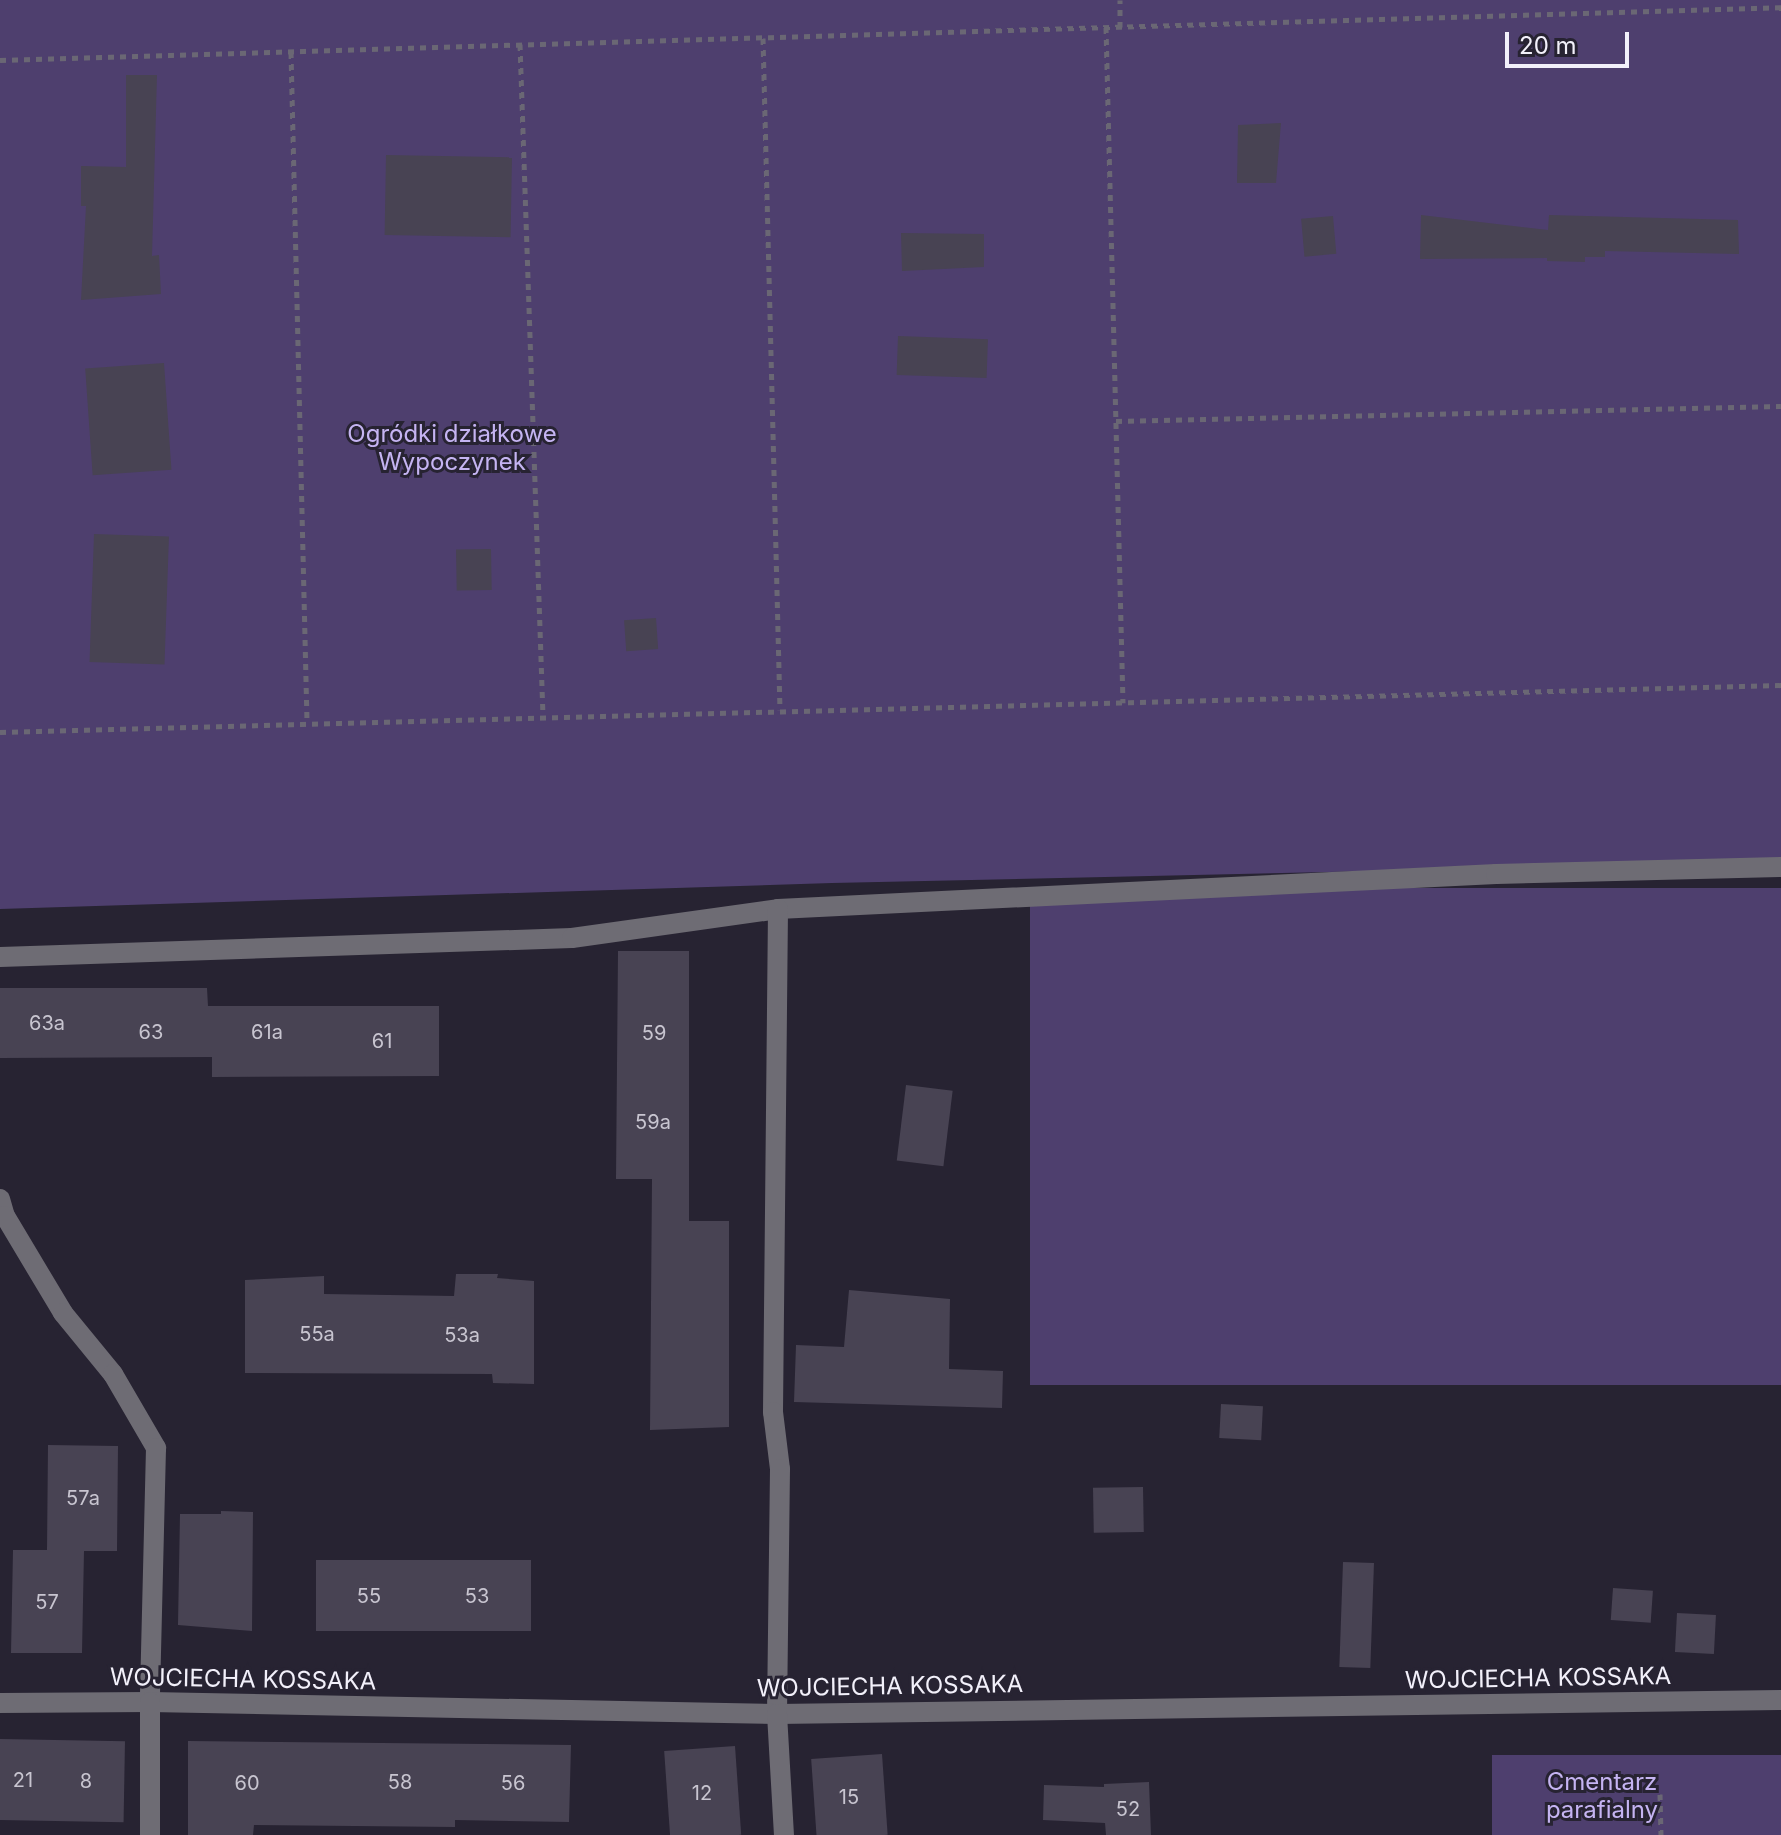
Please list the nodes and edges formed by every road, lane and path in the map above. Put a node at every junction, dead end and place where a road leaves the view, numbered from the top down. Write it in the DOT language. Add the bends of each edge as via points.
graph roads {
  1 [pos="1120,0"];
  2 [pos="1781,7"];
  3 [pos="1106,27"];
  4 [pos="1120,27"];
  5 [pos="763,38"];
  6 [pos="520,44"];
  7 [pos="291,52"];
  8 [pos="0,60"];
  9 [pos="1781,406"];
  10 [pos="1116,421"];
  11 [pos="1781,685"];
  12 [pos="1123,703"];
  13 [pos="780,710"];
  14 [pos="543,716"];
  15 [pos="307,723"];
  16 [pos="0,732"];
  17 [pos="1781,867"];
  18 [pos="778,909"];
  19 [pos="0,957"];
  20 [pos="0,1199"];
  21 [pos="1781,1700"];
  22 [pos="150,1702"];
  23 [pos="0,1703"];
  24 [pos="777,1714"];
  25 [pos="1660,1794"];
  26 [pos="150,1835"];
  27 [pos="784,1835"];
  28 [pos="1661,1835"];
  1 -- 4 [label="path"];
  2 -- 4 [label="path"];
  3 -- 4 [label="path"];
  3 -- 5 [label="path"];
  3 -- 10 [label="path"];
  5 -- 6 [label="path"];
  5 -- 13 [label="path"];
  6 -- 7 [label="path"];
  6 -- 14 [label="path"];
  7 -- 8 [label="path"];
  7 -- 15 [label="path"];
  9 -- 10 [label="path"];
  10 -- 12 [label="path"];
  11 -- 12 [label="path"];
  12 -- 13 [label="path"];
  13 -- 14 [label="path"];
  14 -- 15 [label="path"];
  15 -- 16 [label="path"];
  17 -- 18 [label="street" via="1496,874"];
  18 -- 19 [label="street" via="572,938"];
  18 -- 24 [label="street" via="773,1412 780,1469"];
  20 -- 22 [label="street" via="63,1313 113,1374 156,1448"];
  21 -- 24 [label="street, WOJCIECHA KOSSAKA"];
  22 -- 23 [label="street, WOJCIECHA KOSSAKA"];
  22 -- 24 [label="street, WOJCIECHA KOSSAKA"];
  22 -- 26 [label="street"];
  24 -- 27 [label="street"];
  25 -- 28 [label="path"];
}
